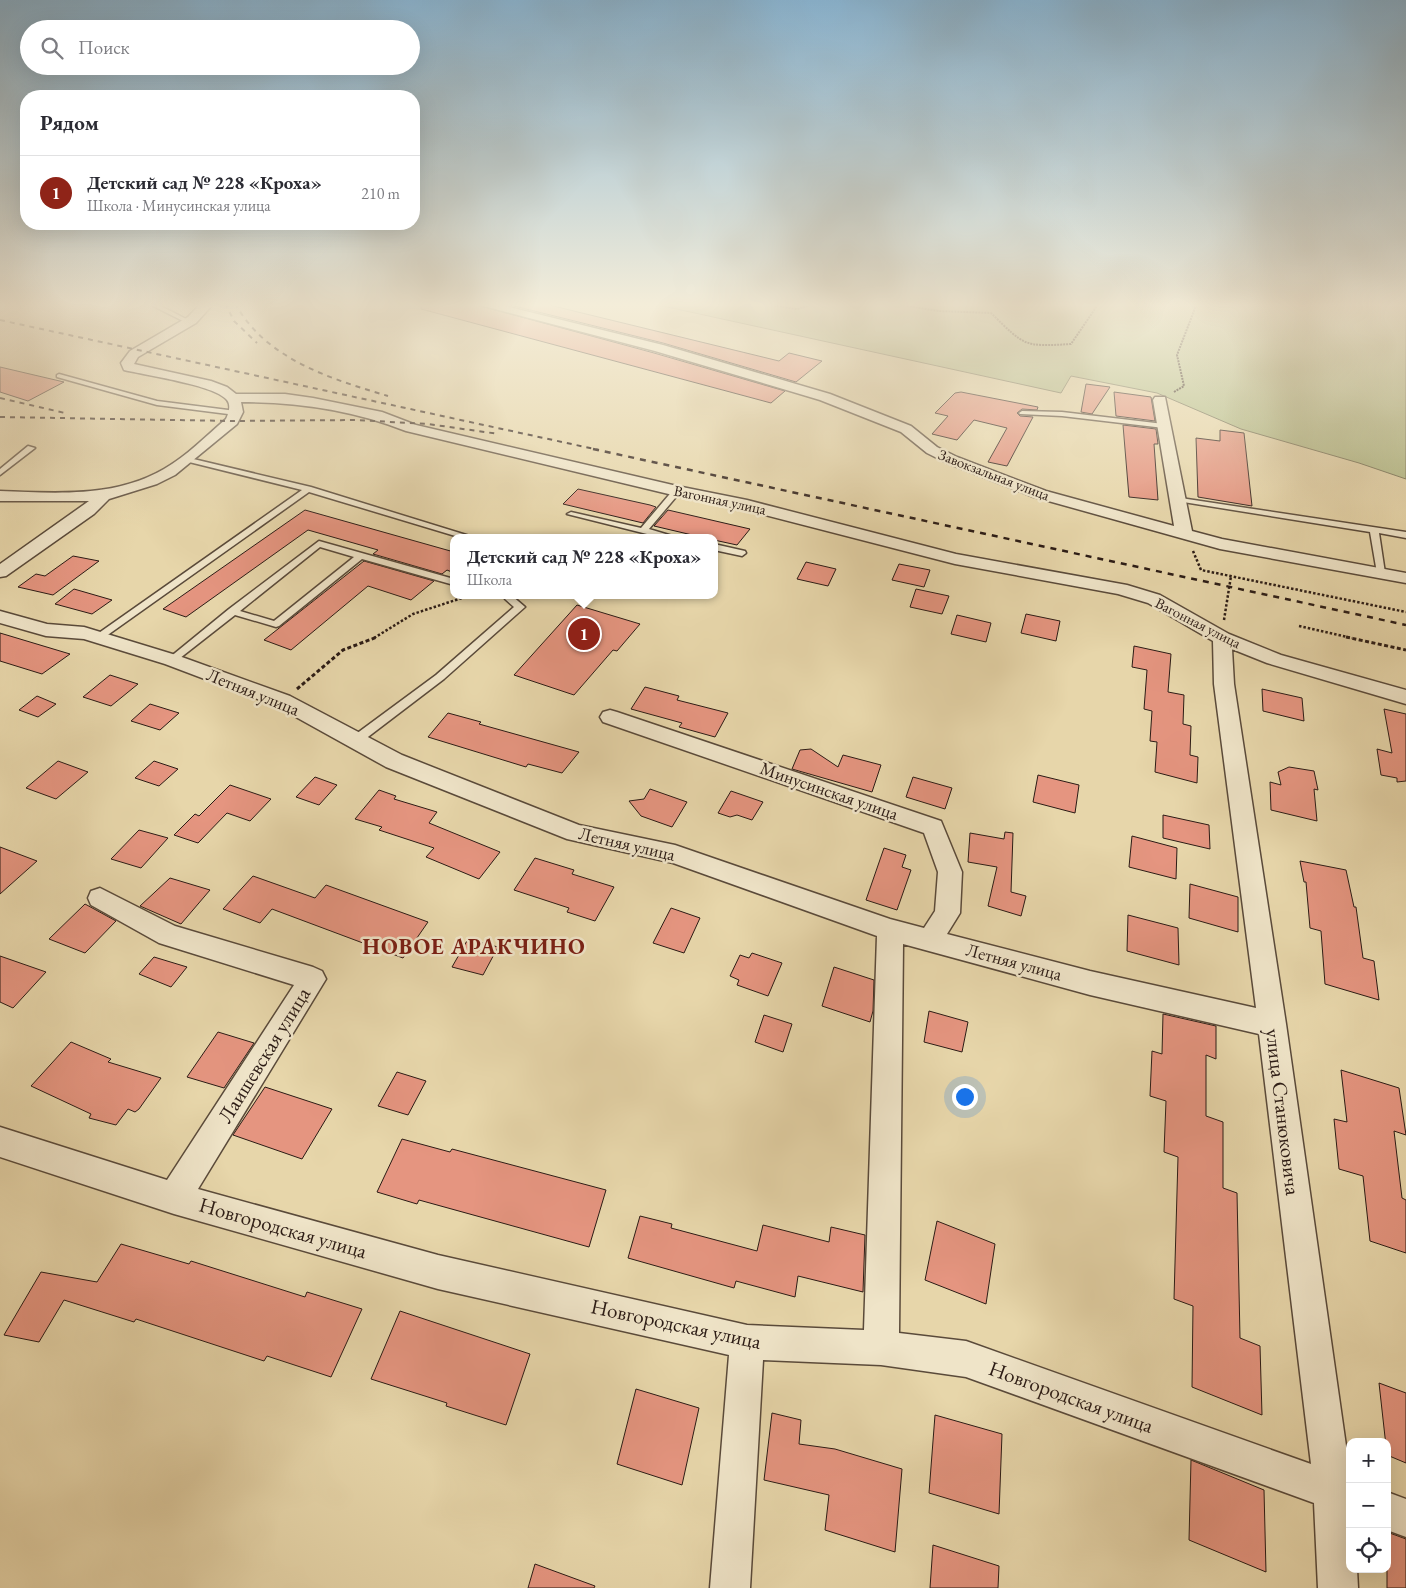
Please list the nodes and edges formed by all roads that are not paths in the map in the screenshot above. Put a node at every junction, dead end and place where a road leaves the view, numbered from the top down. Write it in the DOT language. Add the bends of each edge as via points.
graph roads {
  1 [pos="64,377"];
  2 [pos="172,377"];
  3 [pos="758,377"];
  4 [pos="1160,400"];
  5 [pos="235,406"];
  6 [pos="1022,413"];
  7 [pos="1164,426"];
  8 [pos="31,448"];
  9 [pos="188,460"];
  10 [pos="0,473"];
  11 [pos="308,489"];
  12 [pos="677,491"];
  13 [pos="0,496"];
  14 [pos="103,496"];
  15 [pos="1177,498"];
  16 [pos="571,514"];
  17 [pos="643,530"];
  18 [pos="1374,531"];
  19 [pos="459,534"];
  20 [pos="659,534"];
  21 [pos="1406,535"];
  22 [pos="1186,536"];
  23 [pos="718,547"];
  24 [pos="742,553"];
  25 [pos="360,556"];
  26 [pos="0,572"];
  27 [pos="1381,573"];
  28 [pos="1406,578"];
  29 [pos="450,581"];
  30 [pos="511,599"];
  31 [pos="232,611"];
  32 [pos="0,617"];
  33 [pos="99,637"];
  34 [pos="1222,638"];
  35 [pos="172,660"];
  36 [pos="1406,697"];
  37 [pos="610,717"];
  38 [pos="356,740"];
  39 [pos="100,898"];
  40 [pos="890,930"];
  41 [pos="930,940"];
  42 [pos="1272,1024"];
  43 [pos="0,1142"];
  44 [pos="174,1198"];
  45 [pos="747,1342"];
  46 [pos="881,1348"];
  47 [pos="1341,1494"];
  48 [pos="1391,1512"];
  49 [pos="1406,1518"];
  50 [pos="730,1588"];
  51 [pos="1338,1588"];
  1 -- 5 [label="lane" via="157,403"];
  2 -- 5 [label="street, Вагонная улица" via="222,390"];
  3 -- 22 [label="street, Завокзальная улица" via="825,397 906,429 932,450 1049,497"];
  4 -- 7 [label="street"];
  5 -- 9 [label="street" via="218,434"];
  5 -- 12 [label="street, Вагонная улица" via="285,398 313,402 377,415 411,428"];
  6 -- 7 [label="lane" via="1062,414"];
  7 -- 15 [label="street"];
  8 -- 10 [label="lane"];
  9 -- 11 [label="lane"];
  9 -- 14 [label="street" via="152,481"];
  11 -- 19 [label="lane"];
  11 -- 33 [label="lane"];
  12 -- 17 [label="lane"];
  12 -- 34 [label="street, Вагонная улица" via="747,505 955,559 1121,589 1154,599"];
  13 -- 14 [label="street"];
  14 -- 26 [label="street" via="88,511"];
  15 -- 18 [label="lane"];
  15 -- 22 [label="street"];
  16 -- 17 [label="lane"];
  17 -- 20 [label="lane"];
  18 -- 21 [label="lane"];
  18 -- 27 [label="lane"];
  22 -- 27 [label="street, Завокзальная улица" via="1271,555"];
  23 -- 24 [label="lane"];
  25 -- 29 [label="lane"];
  25 -- 31 [label="lane" via="319,544"];
  25 -- 31 [label="lane" via="276,624"];
  27 -- 28 [label="street, Завокзальная улица"];
  30 -- 38 [label="lane" via="520,607 440,677"];
  31 -- 35 [label="lane"];
  32 -- 33 [label="street, Летняя улица" via="46,630"];
  33 -- 35 [label="street, Летняя улица"];
  34 -- 36 [label="street, Вагонная улица" via="1274,659"];
  34 -- 42 [label="street, улица Станюковича" via="1224,684"];
  35 -- 38 [label="street, Летняя улица" via="283,701"];
  37 -- 41 [label="street, Минусинская улица" via="933,827 950,872 947,913"];
  38 -- 40 [label="street, Летняя улица" via="394,761 575,833 675,854"];
  39 -- 44 [label="street, Лаишевская улица" via="168,935 312,979"];
  40 -- 41 [label="street, Летняя улица"];
  40 -- 46 [label="street"];
  41 -- 42 [label="street, Летняя улица" via="1090,983"];
  42 -- 47 [label="street, улица Станюковича"];
  43 -- 44 [label="street, Новгородская улица"];
  44 -- 45 [label="street, Новгородская улица" via="438,1272"];
  45 -- 46 [label="street, Новгородская улица"];
  45 -- 50 [label="street"];
  46 -- 47 [label="street, Новгородская улица" via="966,1359"];
  47 -- 51 [label="street, улица Станюковича"];
  48 -- 49 [label="street"];
}
